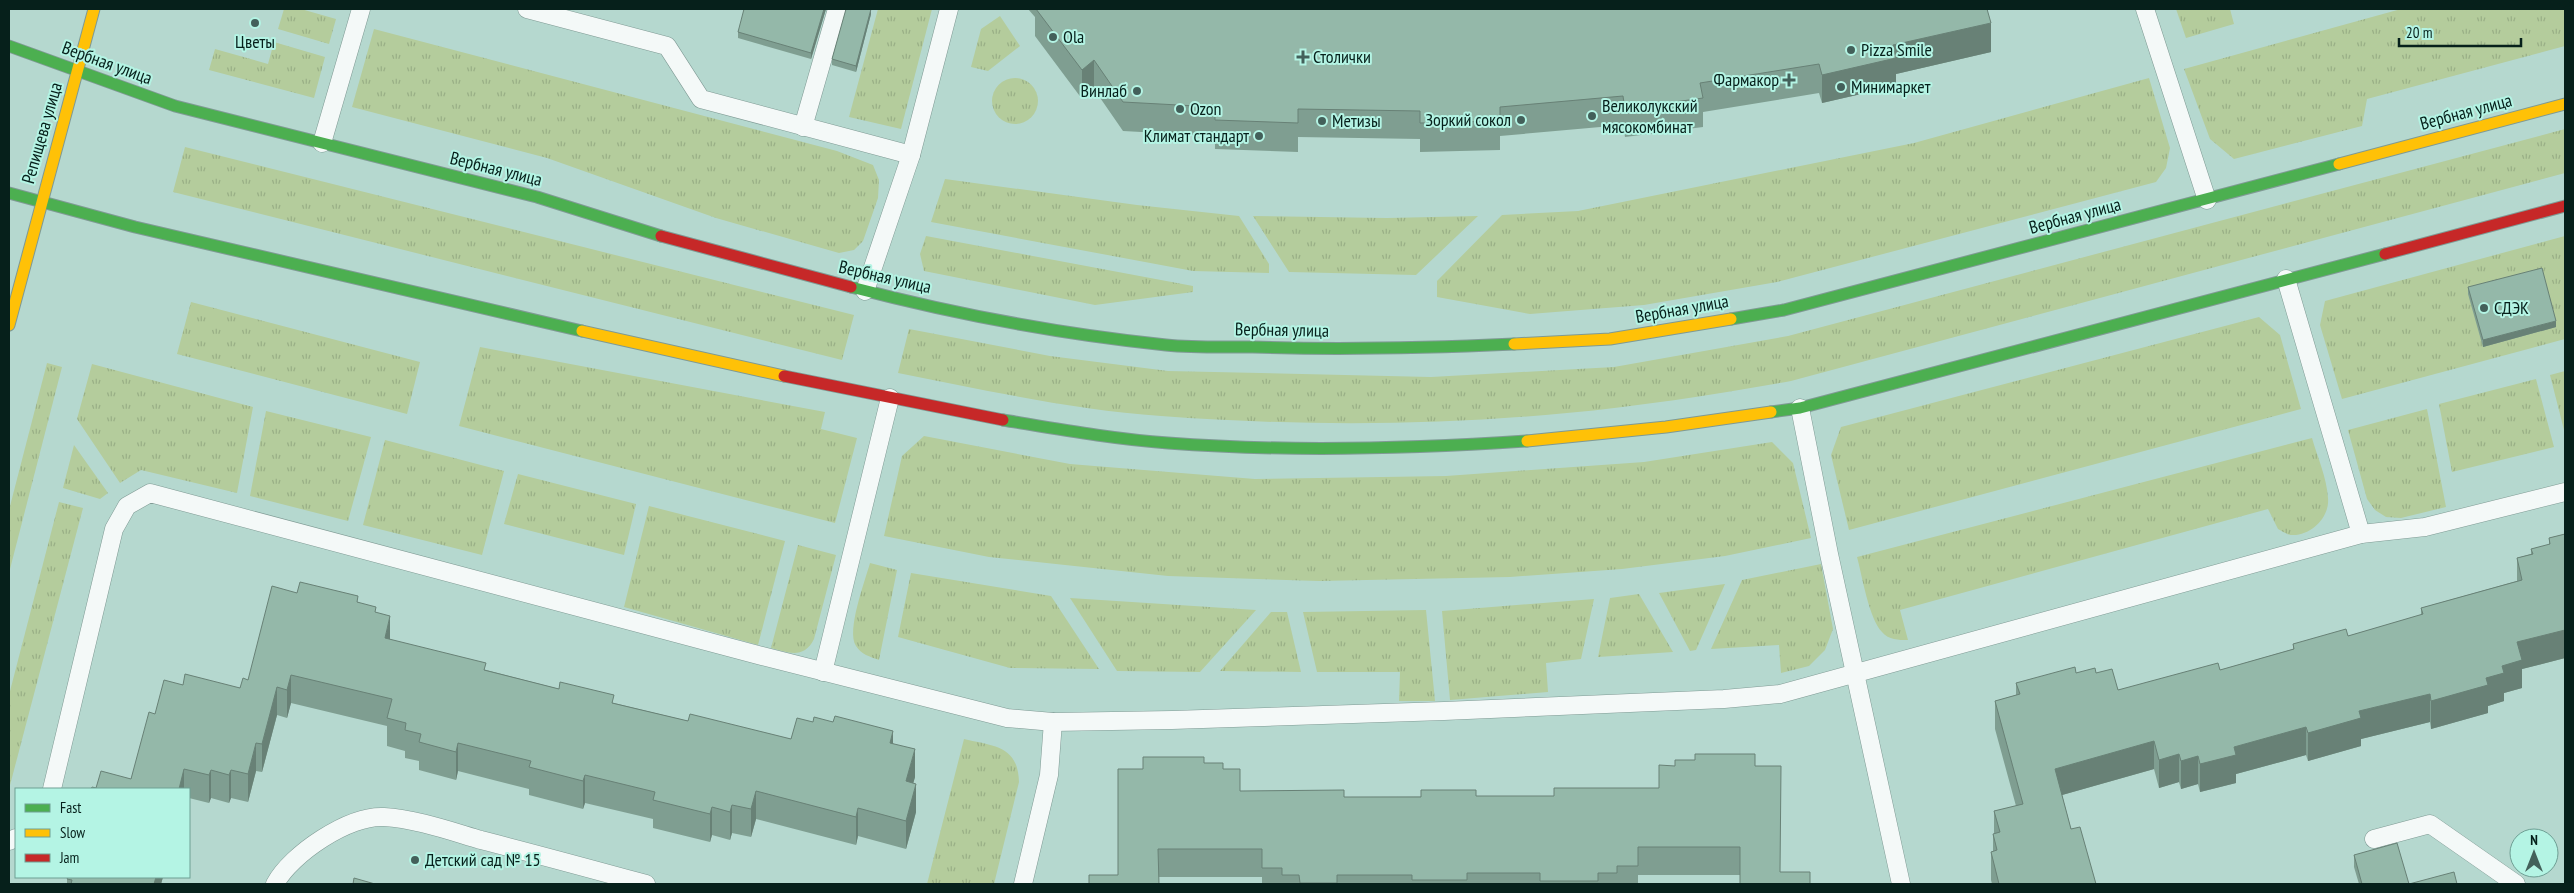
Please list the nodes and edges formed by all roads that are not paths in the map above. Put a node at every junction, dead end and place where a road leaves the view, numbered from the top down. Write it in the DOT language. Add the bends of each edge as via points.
graph roads {
  1 [pos="94,9"];
  2 [pos="361,9"];
  3 [pos="527,9"];
  4 [pos="836,9"];
  5 [pos="949,9"];
  6 [pos="2145,9"];
  7 [pos="9,46"];
  8 [pos="78,71"];
  9 [pos="2565,104"];
  10 [pos="803,126"];
  11 [pos="322,143"];
  12 [pos="911,155"];
  13 [pos="9,193"];
  14 [pos="2206,200"];
  15 [pos="40,203"];
  16 [pos="2565,206"];
  17 [pos="2286,279"];
  18 [pos="865,291"];
  19 [pos="9,324"];
  20 [pos="890,398"];
  21 [pos="1800,408"];
  22 [pos="2565,492"];
  23 [pos="2361,534"];
  24 [pos="823,672"];
  25 [pos="1855,675"];
  26 [pos="1053,722"];
  27 [pos="52,788"];
  28 [pos="2374,839"];
  29 [pos="275,884"];
  30 [pos="646,884"];
  31 [pos="1023,884"];
  32 [pos="1901,884"];
  33 [pos="2516,884"];
  1 -- 8 [label="main road, Репищева улица"];
  2 -- 11 [label="lane"];
  3 -- 10 [label="lane" via="667,46 701,99"];
  4 -- 10 [label="lane"];
  5 -- 12 [label="lane"];
  6 -- 14 [label="lane"];
  7 -- 8 [label="main road, Вербная улица"];
  8 -- 11 [label="main road, Вербная улица" via="175,106"];
  8 -- 15 [label="main road, Репищева улица"];
  9 -- 14 [label="main road, Вербная улица"];
  10 -- 12 [label="lane"];
  11 -- 18 [label="main road, Вербная улица" via="537,197 708,250"];
  12 -- 18 [label="lane"];
  13 -- 15 [label="main road"];
  14 -- 18 [label="main road, Вербная улица" via="1784,310 1610,339 1431,348 1168,345 1054,330"];
  15 -- 19 [label="main road, Репищева улица"];
  15 -- 20 [label="main road" via="383,286"];
  16 -- 17 [label="main road"];
  17 -- 21 [label="main road"];
  17 -- 23 [label="lane"];
  20 -- 21 [label="main road" via="1036,427 1158,442 1311,449 1433,449 1569,440 1693,426"];
  20 -- 24 [label="lane"];
  21 -- 25 [label="lane"];
  22 -- 23 [label="lane" via="2425,528"];
  23 -- 25 [label="lane"];
  24 -- 26 [label="lane" via="1007,718"];
  24 -- 27 [label="lane" via="150,493 127,506 114,529"];
  25 -- 26 [label="lane" via="1780,694 1724,699"];
  25 -- 32 [label="lane"];
  26 -- 31 [label="lane" via="1049,775"];
  28 -- 33 [label="lane" via="2430,824"];
  29 -- 30 [label="lane" via="308,848 341,826 383,817 427,825"];
}
